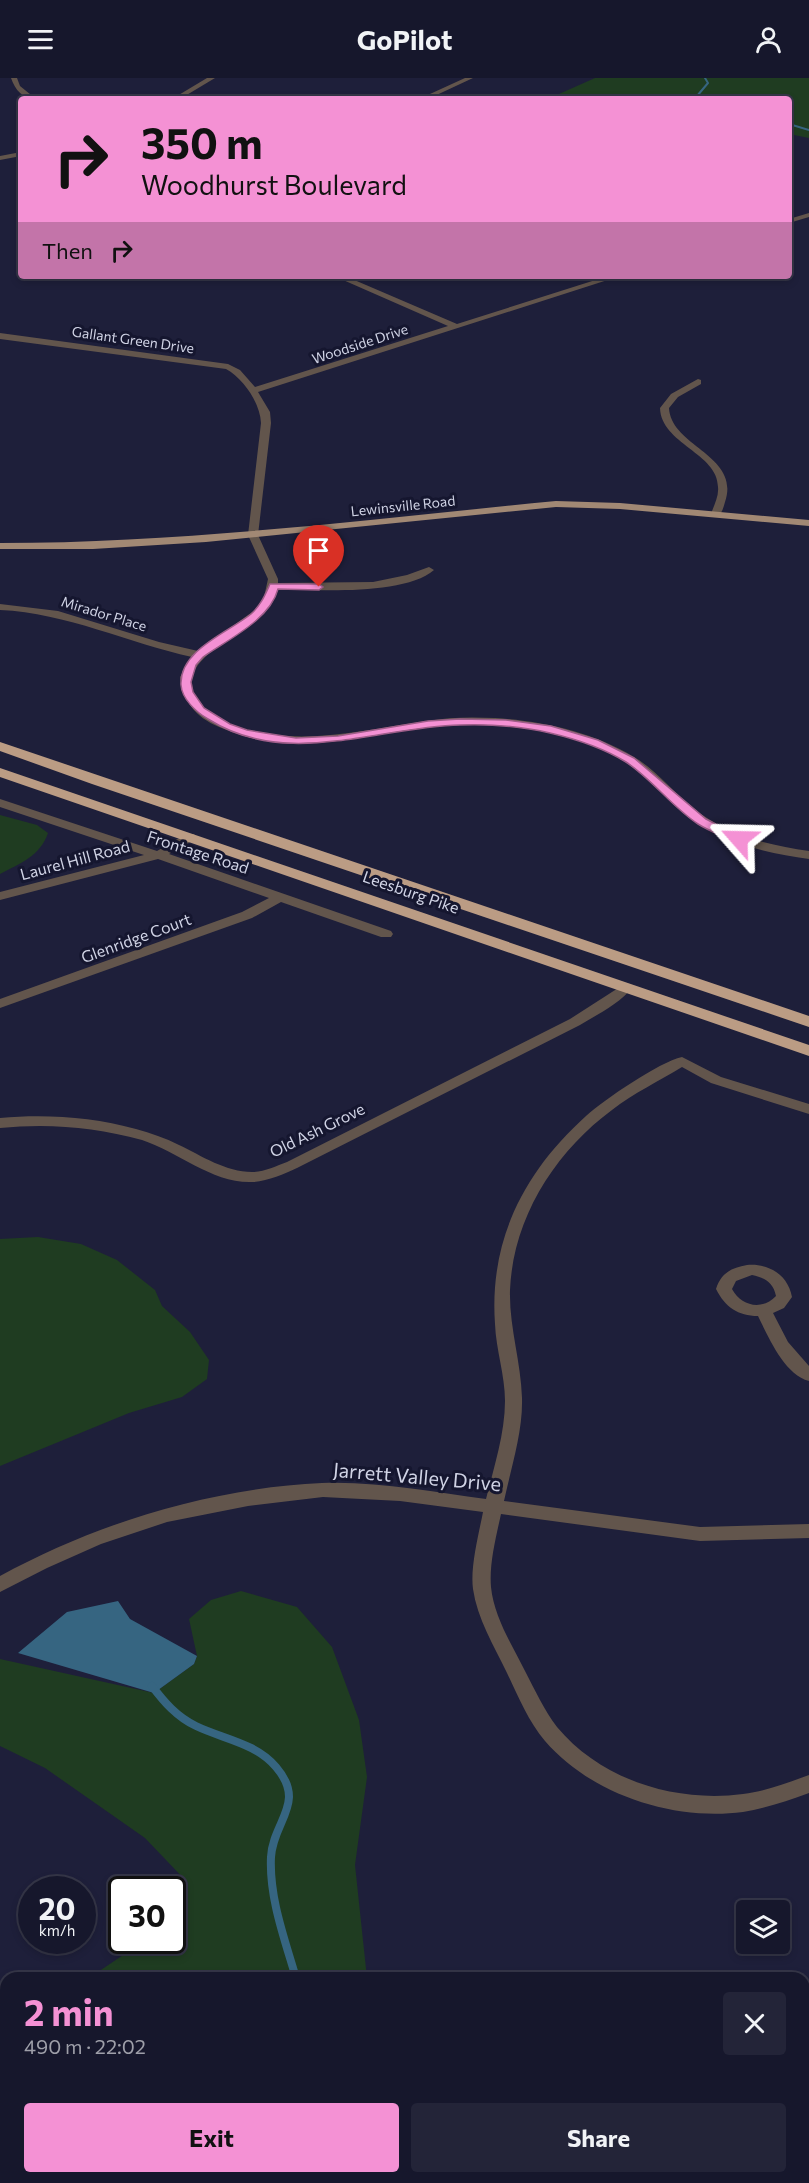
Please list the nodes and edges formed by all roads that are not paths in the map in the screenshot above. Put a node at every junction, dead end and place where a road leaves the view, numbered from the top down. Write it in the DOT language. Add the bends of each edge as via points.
graph roads {
  1 [pos="14,78"];
  2 [pos="213,78"];
  3 [pos="470,78"];
  4 [pos="29,96"];
  5 [pos="180,96"];
  6 [pos="429,96"];
  7 [pos="18,155"];
  8 [pos="0,158"];
  9 [pos="809,215"];
  10 [pos="792,220"];
  11 [pos="345,279"];
  12 [pos="607,279"];
  13 [pos="457,327"];
  14 [pos="0,336"];
  15 [pos="698,382"];
  16 [pos="253,391"];
  17 [pos="716,514"];
  18 [pos="809,523"];
  19 [pos="253,535"];
  20 [pos="0,546"];
  21 [pos="429,570"];
  22 [pos="274,586"];
  23 [pos="0,607"];
  24 [pos="199,655"];
  25 [pos="0,746"];
  26 [pos="0,771"];
  27 [pos="0,803"];
  28 [pos="190,837"];
  29 [pos="159,855"];
  30 [pos="809,855"];
  31 [pos="0,896"];
  32 [pos="281,897"];
  33 [pos="386,934"];
  34 [pos="626,987"];
  35 [pos="0,1004"];
  36 [pos="809,1022"];
  37 [pos="809,1051"];
  38 [pos="809,1109"];
  39 [pos="0,1123"];
  40 [pos="764,1311"];
  41 [pos="809,1375"];
  42 [pos="493,1505"];
  43 [pos="809,1531"];
  44 [pos="0,1585"];
  45 [pos="809,1784"];
  1 -- 4 [label="street" via="17,87"];
  2 -- 5 [label="street"];
  3 -- 6 [label="street"];
  7 -- 8 [label="street"];
  9 -- 10 [label="street"];
  11 -- 13 [label="street"];
  12 -- 13 [label="street, Woodside Drive"];
  13 -- 16 [label="street, Woodside Drive"];
  14 -- 16 [label="street, Gallant Green Drive" via="217,365 234,369"];
  15 -- 17 [label="street" via="669,398 663,416 722,478 723,495"];
  16 -- 19 [label="street" via="265,412 266,423"];
  17 -- 18 [label="main road, Lewinsville Road"];
  17 -- 19 [label="main road, Lewinsville Road" via="556,504"];
  19 -- 20 [label="main road, Lewinsville Road" via="127,545"];
  19 -- 22 [label="street"];
  21 -- 22 [label="street" via="374,585"];
  22 -- 24 [label="street" via="271,597 256,615"];
  23 -- 24 [label="street, Mirador Place" via="74,618 151,644"];
  24 -- 30 [label="street" via="191,664 186,682 192,701 211,718 245,733 317,741 457,722 551,729 594,742 631,760 687,811 719,831 762,846"];
  25 -- 36 [label="highway, Leesburg Pike"];
  26 -- 28 [label="highway, Leesburg Pike"];
  27 -- 29 [label="street, Frontage Road"];
  28 -- 29 [label="street, Laurel Hill Road"];
  28 -- 34 [label="highway, Leesburg Pike"];
  29 -- 31 [label="street, Laurel Hill Road"];
  29 -- 32 [label="street, Frontage Road"];
  32 -- 33 [label="street, Frontage Road"];
  32 -- 35 [label="street, Glenridge Court" via="247,915"];
  34 -- 37 [label="highway, Leesburg Pike"];
  34 -- 39 [label="street, Old Ash Grove" via="575,1022 292,1165 263,1175 233,1174 171,1145 105,1127 58,1121"];
  38 -- 42 [label="street" via="716,1080 682,1061 597,1114 547,1168 521,1210 505,1252 503,1328 513,1408"];
  40 -- 41 [label="street" via="780,1344"];
  42 -- 43 [label="street, Jarrett Valley Drive" via="700,1534"];
  42 -- 44 [label="street, Jarrett Valley Drive" via="323,1490 248,1499 166,1515 95,1539"];
  42 -- 45 [label="street" via="482,1586 489,1615 537,1713 569,1751 622,1786 665,1802 752,1803"];
}
